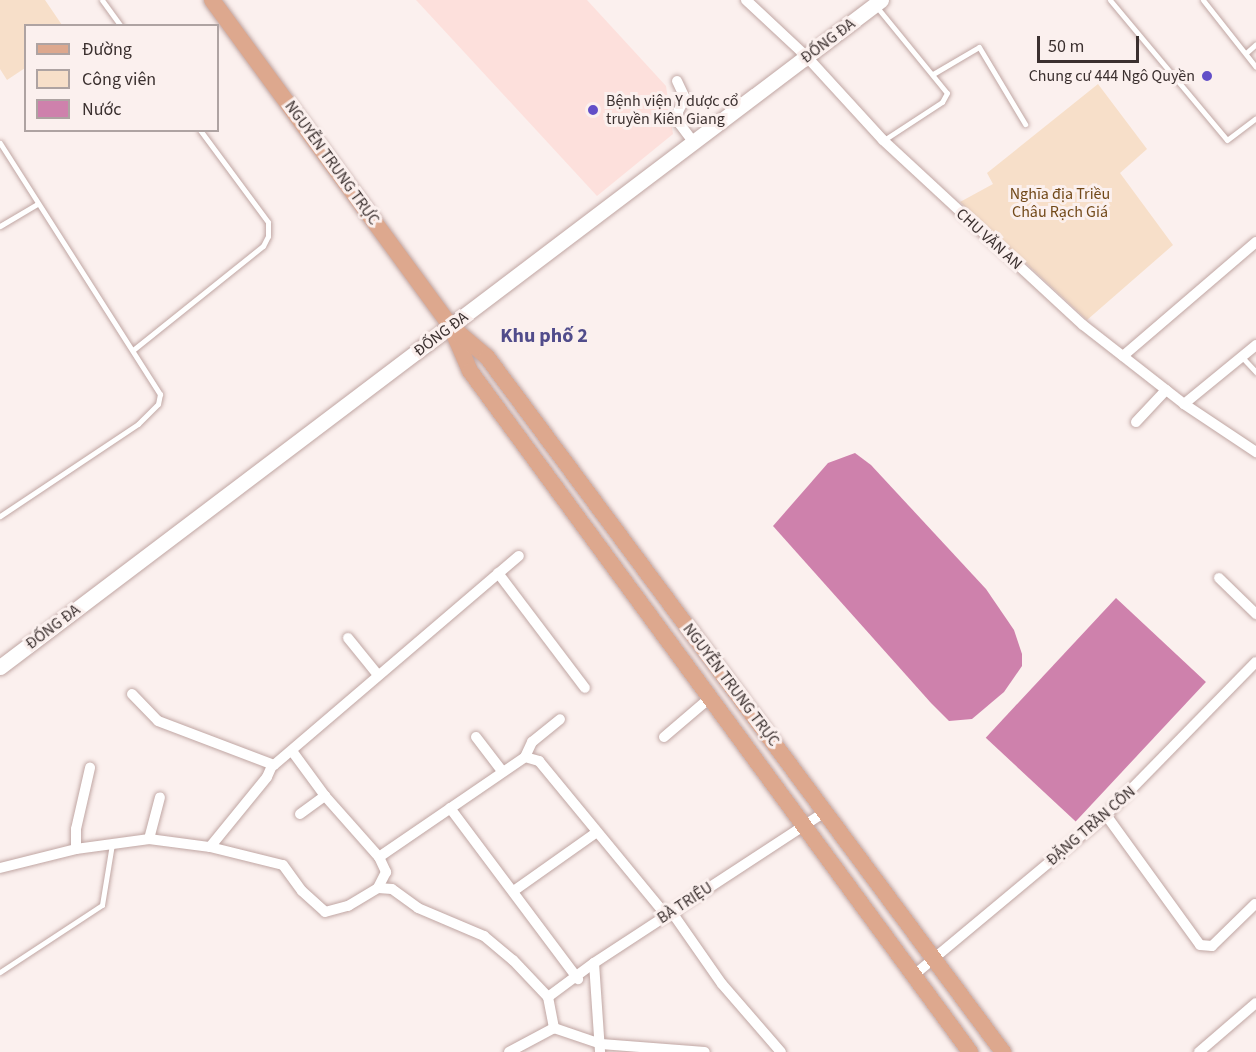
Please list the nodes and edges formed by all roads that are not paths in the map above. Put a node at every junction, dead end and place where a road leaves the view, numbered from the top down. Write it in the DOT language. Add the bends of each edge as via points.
graph roads {
  1 [pos="102,0"];
  2 [pos="212,0"];
  3 [pos="746,0"];
  4 [pos="1110,0"];
  5 [pos="1203,0"];
  6 [pos="878,2"];
  7 [pos="120,24"];
  8 [pos="1256,44"];
  9 [pos="1246,53"];
  10 [pos="807,57"];
  11 [pos="1256,67"];
  12 [pos="933,74"];
  13 [pos="676,81"];
  14 [pos="1256,117"];
  15 [pos="1025,124"];
  16 [pos="201,132"];
  17 [pos="883,141"];
  18 [pos="0,143"];
  19 [pos="694,143"];
  20 [pos="37,204"];
  21 [pos="0,226"];
  22 [pos="1256,242"];
  23 [pos="451,327"];
  24 [pos="1256,345"];
  25 [pos="133,350"];
  26 [pos="1123,356"];
  27 [pos="1242,357"];
  28 [pos="1256,372"];
  29 [pos="1166,390"];
  30 [pos="1184,404"];
  31 [pos="1136,422"];
  32 [pos="1256,452"];
  33 [pos="0,516"];
  34 [pos="519,556"];
  35 [pos="498,573"];
  36 [pos="1219,578"];
  37 [pos="1256,614"];
  38 [pos="348,638"];
  39 [pos="1256,662"];
  40 [pos="0,668"];
  41 [pos="378,675"];
  42 [pos="585,688"];
  43 [pos="132,694"];
  44 [pos="712,696"];
  45 [pos="560,719"];
  46 [pos="476,737"];
  47 [pos="664,737"];
  48 [pos="292,751"];
  49 [pos="525,757"];
  50 [pos="272,765"];
  51 [pos="90,768"];
  52 [pos="502,771"];
  53 [pos="325,796"];
  54 [pos="160,797"];
  55 [pos="450,808"];
  56 [pos="825,812"];
  57 [pos="300,814"];
  58 [pos="1106,815"];
  59 [pos="803,827"];
  60 [pos="597,832"];
  61 [pos="149,839"];
  62 [pos="112,843"];
  63 [pos="210,847"];
  64 [pos="76,849"];
  65 [pos="379,857"];
  66 [pos="0,868"];
  67 [pos="378,888"];
  68 [pos="515,890"];
  69 [pos="1255,904"];
  70 [pos="669,913"];
  71 [pos="934,958"];
  72 [pos="594,963"];
  73 [pos="0,972"];
  74 [pos="914,975"];
  75 [pos="578,979"];
  76 [pos="548,998"];
  77 [pos="1254,1010"];
  78 [pos="554,1028"];
  79 [pos="601,1048"];
  80 [pos="509,1052"];
  81 [pos="705,1052"];
  82 [pos="782,1052"];
  83 [pos="970,1052"];
  84 [pos="1003,1052"];
  85 [pos="1199,1052"];
  1 -- 7 [label="lane"];
  2 -- 23 [label="main road, NGUYỄN TRUNG TRỰC"];
  3 -- 10 [label="street, CHU VĂN AN"];
  4 -- 14 [label="lane" via="1227,141"];
  5 -- 9 [label="lane"];
  6 -- 10 [label="street, ĐỐNG ĐA"];
  6 -- 12 [label="lane"];
  8 -- 9 [label="lane"];
  9 -- 11 [label="lane"];
  10 -- 17 [label="street, CHU VĂN AN"];
  10 -- 19 [label="street, ĐỐNG ĐA"];
  12 -- 15 [label="lane" via="979,47"];
  12 -- 17 [label="lane" via="947,93 942,102"];
  13 -- 19 [label="street" via="684,98 678,112 679,123"];
  16 -- 25 [label="lane" via="268,222 268,236 263,246"];
  17 -- 26 [label="street, CHU VĂN AN" via="1083,325"];
  18 -- 20 [label="lane"];
  19 -- 23 [label="street, ĐỐNG ĐA"];
  20 -- 21 [label="lane"];
  20 -- 25 [label="lane"];
  22 -- 26 [label="street"];
  23 -- 40 [label="street, ĐỐNG ĐA"];
  23 -- 44 [label="main road, NGUYỄN TRUNG TRỰC" via="470,371"];
  23 -- 56 [label="main road, NGUYỄN TRUNG TRỰC" via="488,357"];
  24 -- 27 [label="street"];
  25 -- 33 [label="lane" via="160,394 158,404 138,424"];
  26 -- 29 [label="street, CHU VĂN AN"];
  27 -- 28 [label="lane"];
  27 -- 30 [label="street"];
  29 -- 30 [label="street, CHU VĂN AN"];
  29 -- 31 [label="street"];
  30 -- 32 [label="street, CHU VĂN AN"];
  34 -- 35 [label="street"];
  35 -- 41 [label="street"];
  35 -- 42 [label="street"];
  36 -- 37 [label="street"];
  38 -- 41 [label="street"];
  39 -- 58 [label="street, ĐẶNG TRẦN CÔN"];
  41 -- 48 [label="street"];
  43 -- 50 [label="street" via="158,721"];
  44 -- 47 [label="street"];
  44 -- 59 [label="main road, NGUYỄN TRUNG TRỰC"];
  45 -- 49 [label="street" via="532,742"];
  46 -- 52 [label="street"];
  48 -- 50 [label="street"];
  48 -- 53 [label="street"];
  49 -- 52 [label="street"];
  49 -- 60 [label="street" via="538,761"];
  50 -- 63 [label="street" via="267,777"];
  51 -- 64 [label="street" via="76,829"];
  52 -- 55 [label="street"];
  53 -- 57 [label="street"];
  53 -- 65 [label="street"];
  54 -- 61 [label="street"];
  55 -- 65 [label="street"];
  55 -- 68 [label="street"];
  56 -- 59 [label="street, BÀ TRIỆU"];
  56 -- 71 [label="main road, NGUYỄN TRUNG TRỰC"];
  58 -- 69 [label="street" via="1200,945 1212,946"];
  58 -- 71 [label="street, ĐẶNG TRẦN CÔN"];
  59 -- 70 [label="street, BÀ TRIỆU"];
  59 -- 74 [label="main road, NGUYỄN TRUNG TRỰC"];
  60 -- 68 [label="street"];
  60 -- 70 [label="street"];
  61 -- 62 [label="street"];
  61 -- 63 [label="street"];
  62 -- 64 [label="street"];
  62 -- 73 [label="lane" via="102,905"];
  63 -- 67 [label="street" via="283,865 302,891 325,912 348,906"];
  64 -- 66 [label="street"];
  65 -- 67 [label="street" via="386,872"];
  67 -- 76 [label="street" via="392,890 418,908 484,936"];
  68 -- 75 [label="street"];
  70 -- 72 [label="street, BÀ TRIỆU"];
  70 -- 82 [label="street" via="722,984"];
  71 -- 74 [label="street, ĐẶNG TRẦN CÔN"];
  71 -- 84 [label="main road, NGUYỄN TRUNG TRỰC"];
  72 -- 75 [label="street, BÀ TRIỆU"];
  72 -- 79 [label="street"];
  74 -- 83 [label="main road, NGUYỄN TRUNG TRỰC"];
  75 -- 76 [label="street, BÀ TRIỆU"];
  76 -- 78 [label="street"];
  77 -- 85 [label="street"];
  78 -- 79 [label="street"];
  78 -- 80 [label="street"];
  79 -- 81 [label="street"];
}
